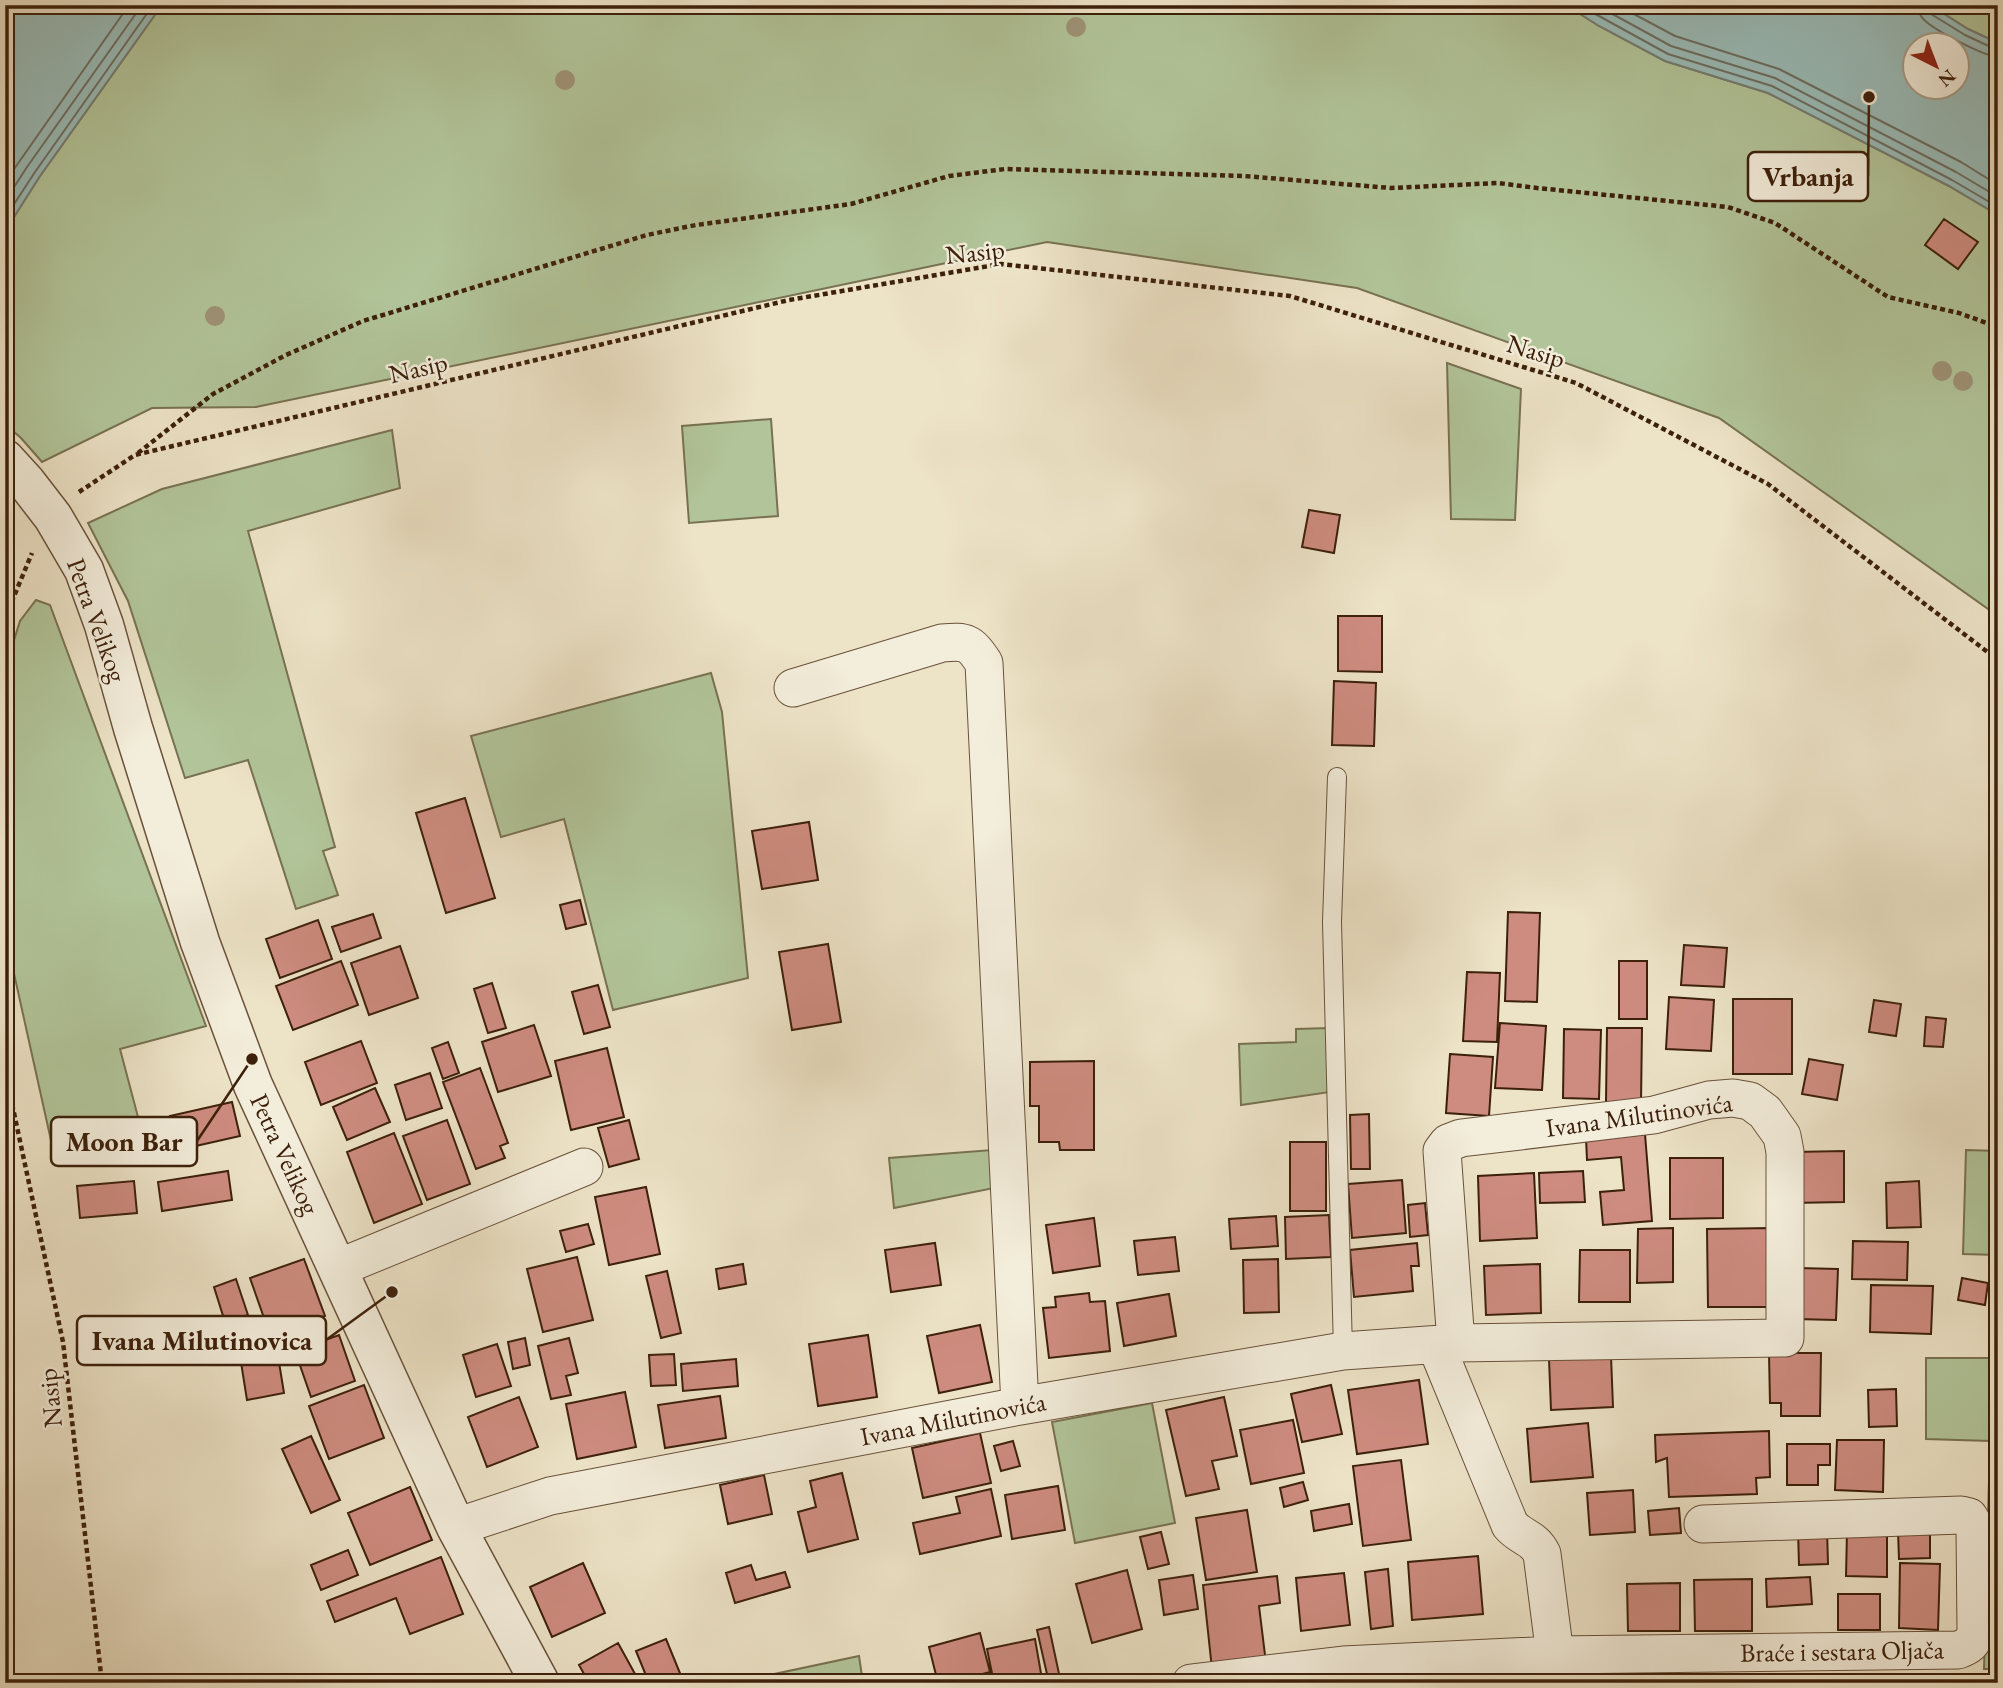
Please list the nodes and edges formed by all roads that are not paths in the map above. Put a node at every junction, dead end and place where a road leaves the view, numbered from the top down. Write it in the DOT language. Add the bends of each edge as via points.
graph roads {
  1 [pos="15,470"];
  2 [pos="793,688"];
  3 [pos="1337,777"];
  4 [pos="584,1167"];
  5 [pos="338,1268"];
  6 [pos="1446,1344"];
  7 [pos="1343,1351"];
  8 [pos="1020,1406"];
  9 [pos="1703,1524"];
  10 [pos="456,1527"];
  11 [pos="1555,1654"];
  12 [pos="540,1683"];
  13 [pos="1191,1683"];
  1 -- 5 [label="street, Petra Velikog" via="52,517 84,570 200,942 253,1085"];
  2 -- 8 [label="street" via="942,643 963,642 976,650 984,663"];
  3 -- 7 [label="lane" via="1332,922"];
  4 -- 5 [label="street"];
  5 -- 10 [label="street, Petra Velikog"];
  6 -- 6 [label="street, Ivana Milutinovića" via="1442,1151 1448,1143 1654,1115 1732,1098 1750,1101 1765,1112 1782,1136 1785,1338"];
  6 -- 7 [label="street, Ivana Milutinovića"];
  6 -- 11 [label="street" via="1510,1525 1537,1545 1542,1555"];
  7 -- 8 [label="street, Ivana Milutinovića"];
  8 -- 10 [label="street, Ivana Milutinovića" via="550,1496"];
  9 -- 11 [label="street, Braće i sestara Oljača" via="1969,1517 1975,1527 1974,1640 1958,1650"];
  10 -- 12 [label="street, Petra Velikog"];
  11 -- 13 [label="street, Braće i sestara Oljača" via="1343,1665"];
}
